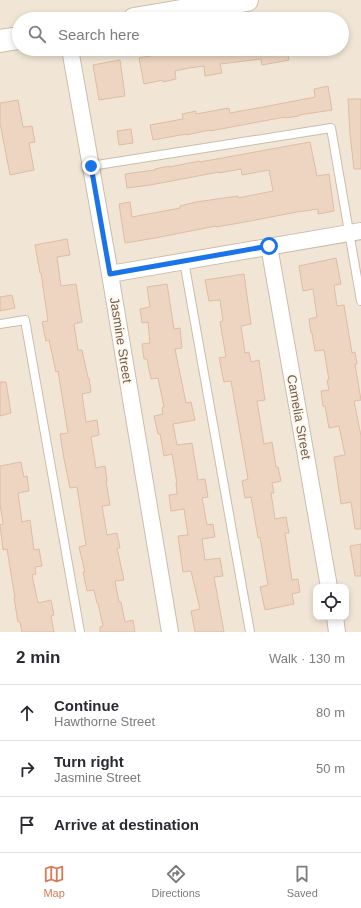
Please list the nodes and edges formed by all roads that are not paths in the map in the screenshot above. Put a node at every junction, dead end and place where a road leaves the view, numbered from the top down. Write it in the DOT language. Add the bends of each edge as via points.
graph roads {
  1 [pos="247,0"];
  2 [pos="176,12"];
  3 [pos="12,39"];
  4 [pos="0,41"];
  5 [pos="71,56"];
  6 [pos="91,166"];
  7 [pos="356,231"];
  8 [pos="269,246"];
  9 [pos="184,261"];
  10 [pos="110,274"];
  11 [pos="361,301"];
  12 [pos="0,324"];
  13 [pos="328,584"];
  14 [pos="335,620"];
  15 [pos="80,632"];
  16 [pos="170,632"];
  17 [pos="250,632"];
  18 [pos="337,632"];
  1 -- 2 [label="main road"];
  3 -- 4 [label="main road"];
  5 -- 6 [label="street, Jasmine Street"];
  6 -- 7 [label="lane" via="331,128"];
  6 -- 10 [label="street, Jasmine Street"];
  7 -- 8 [label="street"];
  7 -- 11 [label="lane"];
  8 -- 9 [label="street"];
  8 -- 13 [label="street, Camelia Street"];
  9 -- 10 [label="street"];
  9 -- 17 [label="lane"];
  10 -- 16 [label="street, Jasmine Street"];
  12 -- 15 [label="lane" via="25,320"];
  14 -- 18 [label="street"];
}
